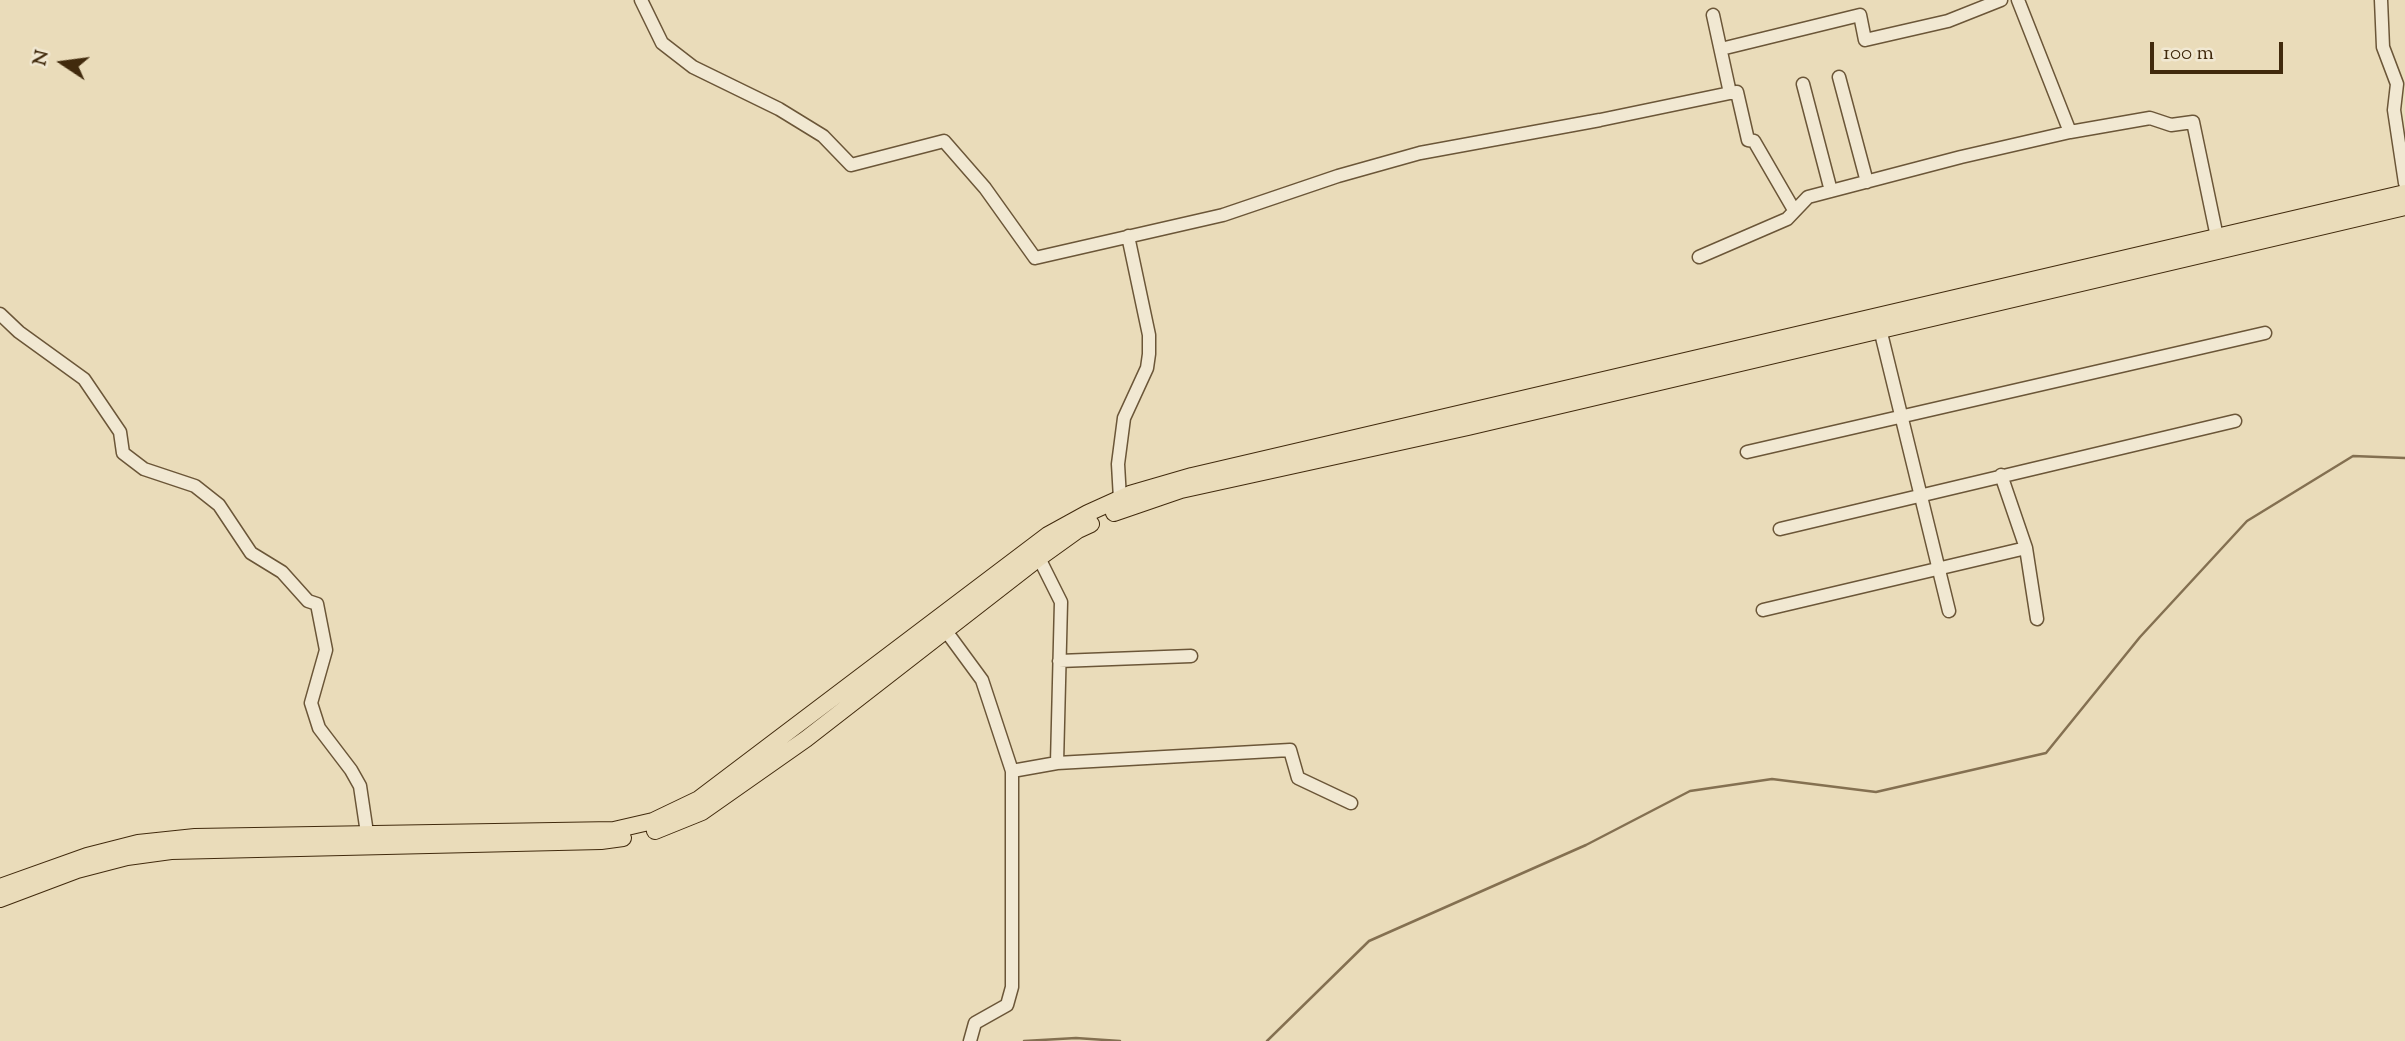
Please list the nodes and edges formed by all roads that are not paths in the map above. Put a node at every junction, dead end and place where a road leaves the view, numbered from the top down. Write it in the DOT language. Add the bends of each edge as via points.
graph roads {
  1 [pos="641,0"];
  2 [pos="2001,0"];
  3 [pos="2018,0"];
  4 [pos="2381,0"];
  5 [pos="1713,15"];
  6 [pos="1721,49"];
  7 [pos="1839,76"];
  8 [pos="1803,84"];
  9 [pos="1730,93"];
  10 [pos="2070,132"];
  11 [pos="1867,182"];
  12 [pos="2405,183"];
  13 [pos="1832,191"];
  14 [pos="2405,193"];
  15 [pos="2405,206"];
  16 [pos="1794,210"];
  17 [pos="1128,236"];
  18 [pos="2217,237"];
  19 [pos="1699,257"];
  20 [pos="0,314"];
  21 [pos="1880,329"];
  22 [pos="2266,332"];
  23 [pos="1899,417"];
  24 [pos="2235,421"];
  25 [pos="1747,452"];
  26 [pos="2001,475"];
  27 [pos="1919,495"];
  28 [pos="1120,499"];
  29 [pos="1780,529"];
  30 [pos="2026,548"];
  31 [pos="1039,558"];
  32 [pos="1938,568"];
  33 [pos="1762,610"];
  34 [pos="1949,611"];
  35 [pos="2037,619"];
  36 [pos="946,631"];
  37 [pos="1191,656"];
  38 [pos="1059,661"];
  39 [pos="1056,763"];
  40 [pos="1012,771"];
  41 [pos="1351,803"];
  42 [pos="366,839"];
  43 [pos="0,887"];
  44 [pos="0,899"];
  45 [pos="970,1039"];
  1 -- 17 [label="street" via="663,43 693,67 823,136 850,165 944,141 985,188 1035,258"];
  2 -- 6 [label="street" via="1948,21 1865,40 1860,15"];
  3 -- 10 [label="street"];
  4 -- 12 [label="street" via="2383,47 2397,83 2394,110"];
  5 -- 6 [label="street"];
  6 -- 9 [label="street"];
  7 -- 11 [label="street"];
  8 -- 13 [label="street"];
  9 -- 16 [label="street" via="1737,92 1748,140 1754,141"];
  9 -- 17 [label="street" via="1420,153 1223,215"];
  10 -- 11 [label="street"];
  10 -- 18 [label="street" via="2150,118 2171,125 2193,122"];
  11 -- 13 [label="street"];
  13 -- 16 [label="street" via="1808,197"];
  14 -- 18 [label="main road"];
  15 -- 21 [label="main road"];
  16 -- 19 [label="street" via="1787,219"];
  17 -- 28 [label="street" via="1149,354 1124,418 1118,464"];
  18 -- 28 [label="main road" via="1192,476"];
  20 -- 42 [label="street" via="84,379 120,432 123,453 144,469 195,486 219,505 251,553 282,572 308,601 317,604 326,650 312,703 319,728 360,786"];
  21 -- 23 [label="street"];
  21 -- 31 [label="main road" via="1181,491 1123,509 1078,530"];
  22 -- 23 [label="street"];
  23 -- 25 [label="street"];
  23 -- 27 [label="street"];
  24 -- 26 [label="street"];
  26 -- 27 [label="street"];
  26 -- 30 [label="street"];
  27 -- 29 [label="street"];
  27 -- 32 [label="street"];
  28 -- 42 [label="main road" via="1048,535 699,799 653,821 614,830"];
  30 -- 32 [label="street"];
  30 -- 35 [label="street"];
  31 -- 36 [label="main road"];
  31 -- 38 [label="street" via="1061,602"];
  32 -- 33 [label="street"];
  32 -- 34 [label="street"];
  36 -- 40 [label="street" via="982,680"];
  36 -- 42 [label="main road" via="702,811 653,832 601,841"];
  37 -- 38 [label="street"];
  38 -- 39 [label="street"];
  39 -- 40 [label="street"];
  39 -- 41 [label="street" via="1290,750 1298,778"];
  40 -- 45 [label="street" via="1012,987 1007,1005 975,1023"];
  42 -- 43 [label="main road" via="195,837 138,843"];
  42 -- 44 [label="main road" via="127,857"];
}
